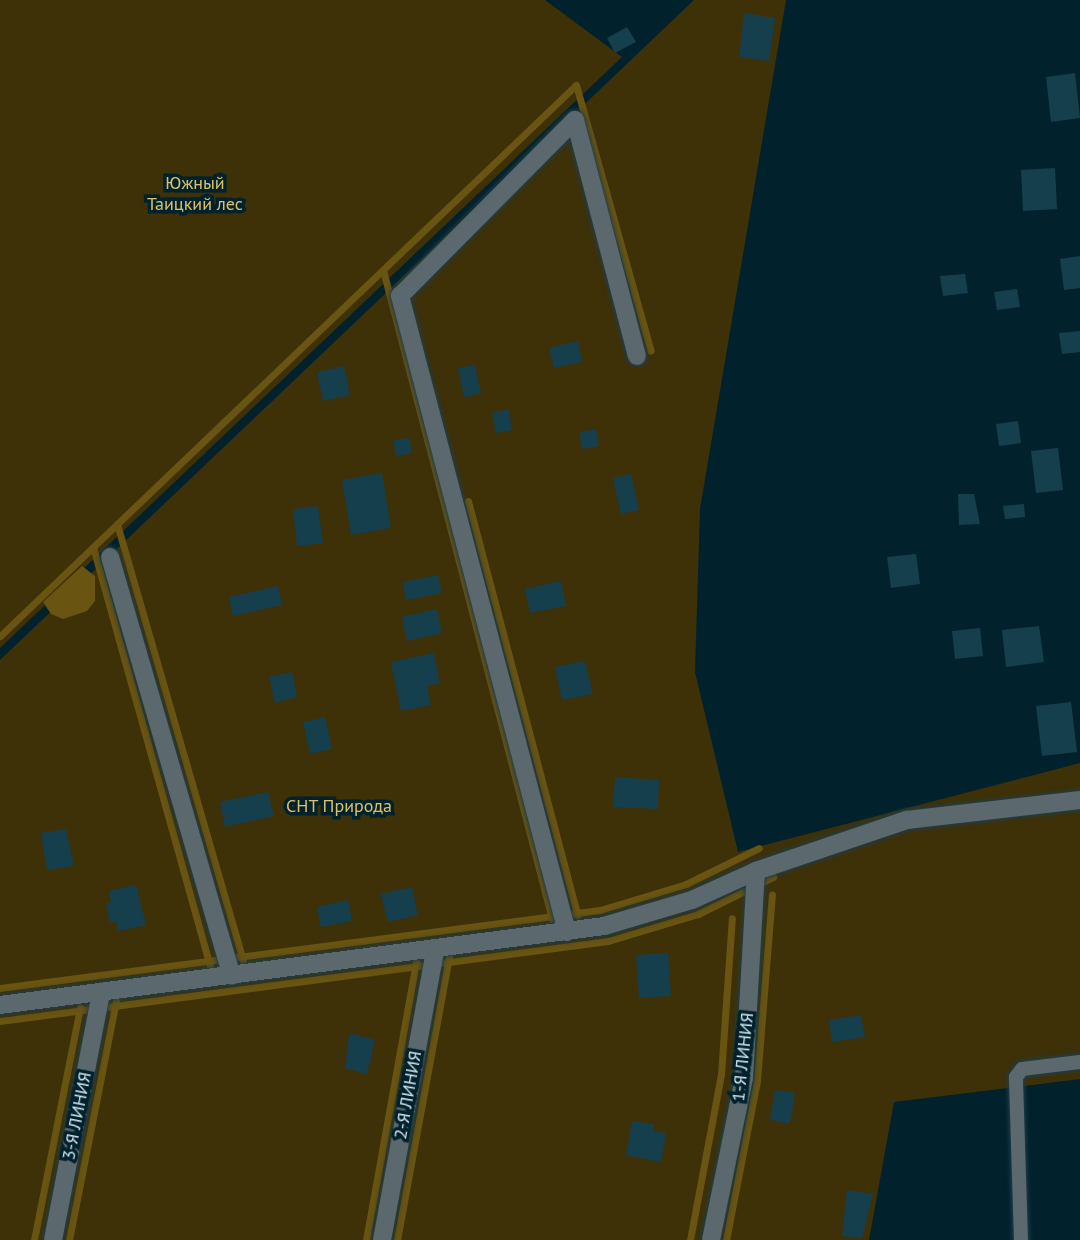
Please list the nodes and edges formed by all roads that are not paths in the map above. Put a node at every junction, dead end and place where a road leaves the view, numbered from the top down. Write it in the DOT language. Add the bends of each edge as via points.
graph roads {
  1 [pos="637,356"];
  2 [pos="110,557"];
  3 [pos="1080,800"];
  4 [pos="756,871"];
  5 [pos="567,932"];
  6 [pos="435,950"];
  7 [pos="232,976"];
  8 [pos="101,992"];
  9 [pos="0,1005"];
  10 [pos="1080,1062"];
  11 [pos="53,1240"];
  12 [pos="382,1240"];
  13 [pos="711,1240"];
  14 [pos="1021,1240"];
  1 -- 5 [label="street" via="575,120 400,296"];
  2 -- 7 [label="street"];
  3 -- 4 [label="street" via="907,820"];
  4 -- 5 [label="street" via="692,900"];
  4 -- 13 [label="street, 1-Я ЛИНИЯ" via="744,1078"];
  5 -- 6 [label="street"];
  6 -- 7 [label="street"];
  6 -- 12 [label="street, 2-Я ЛИНИЯ"];
  7 -- 8 [label="street"];
  8 -- 9 [label="street"];
  8 -- 11 [label="street, 3-Я ЛИНИЯ"];
  10 -- 14 [label="lane" via="1022,1069 1016,1077"];
}
